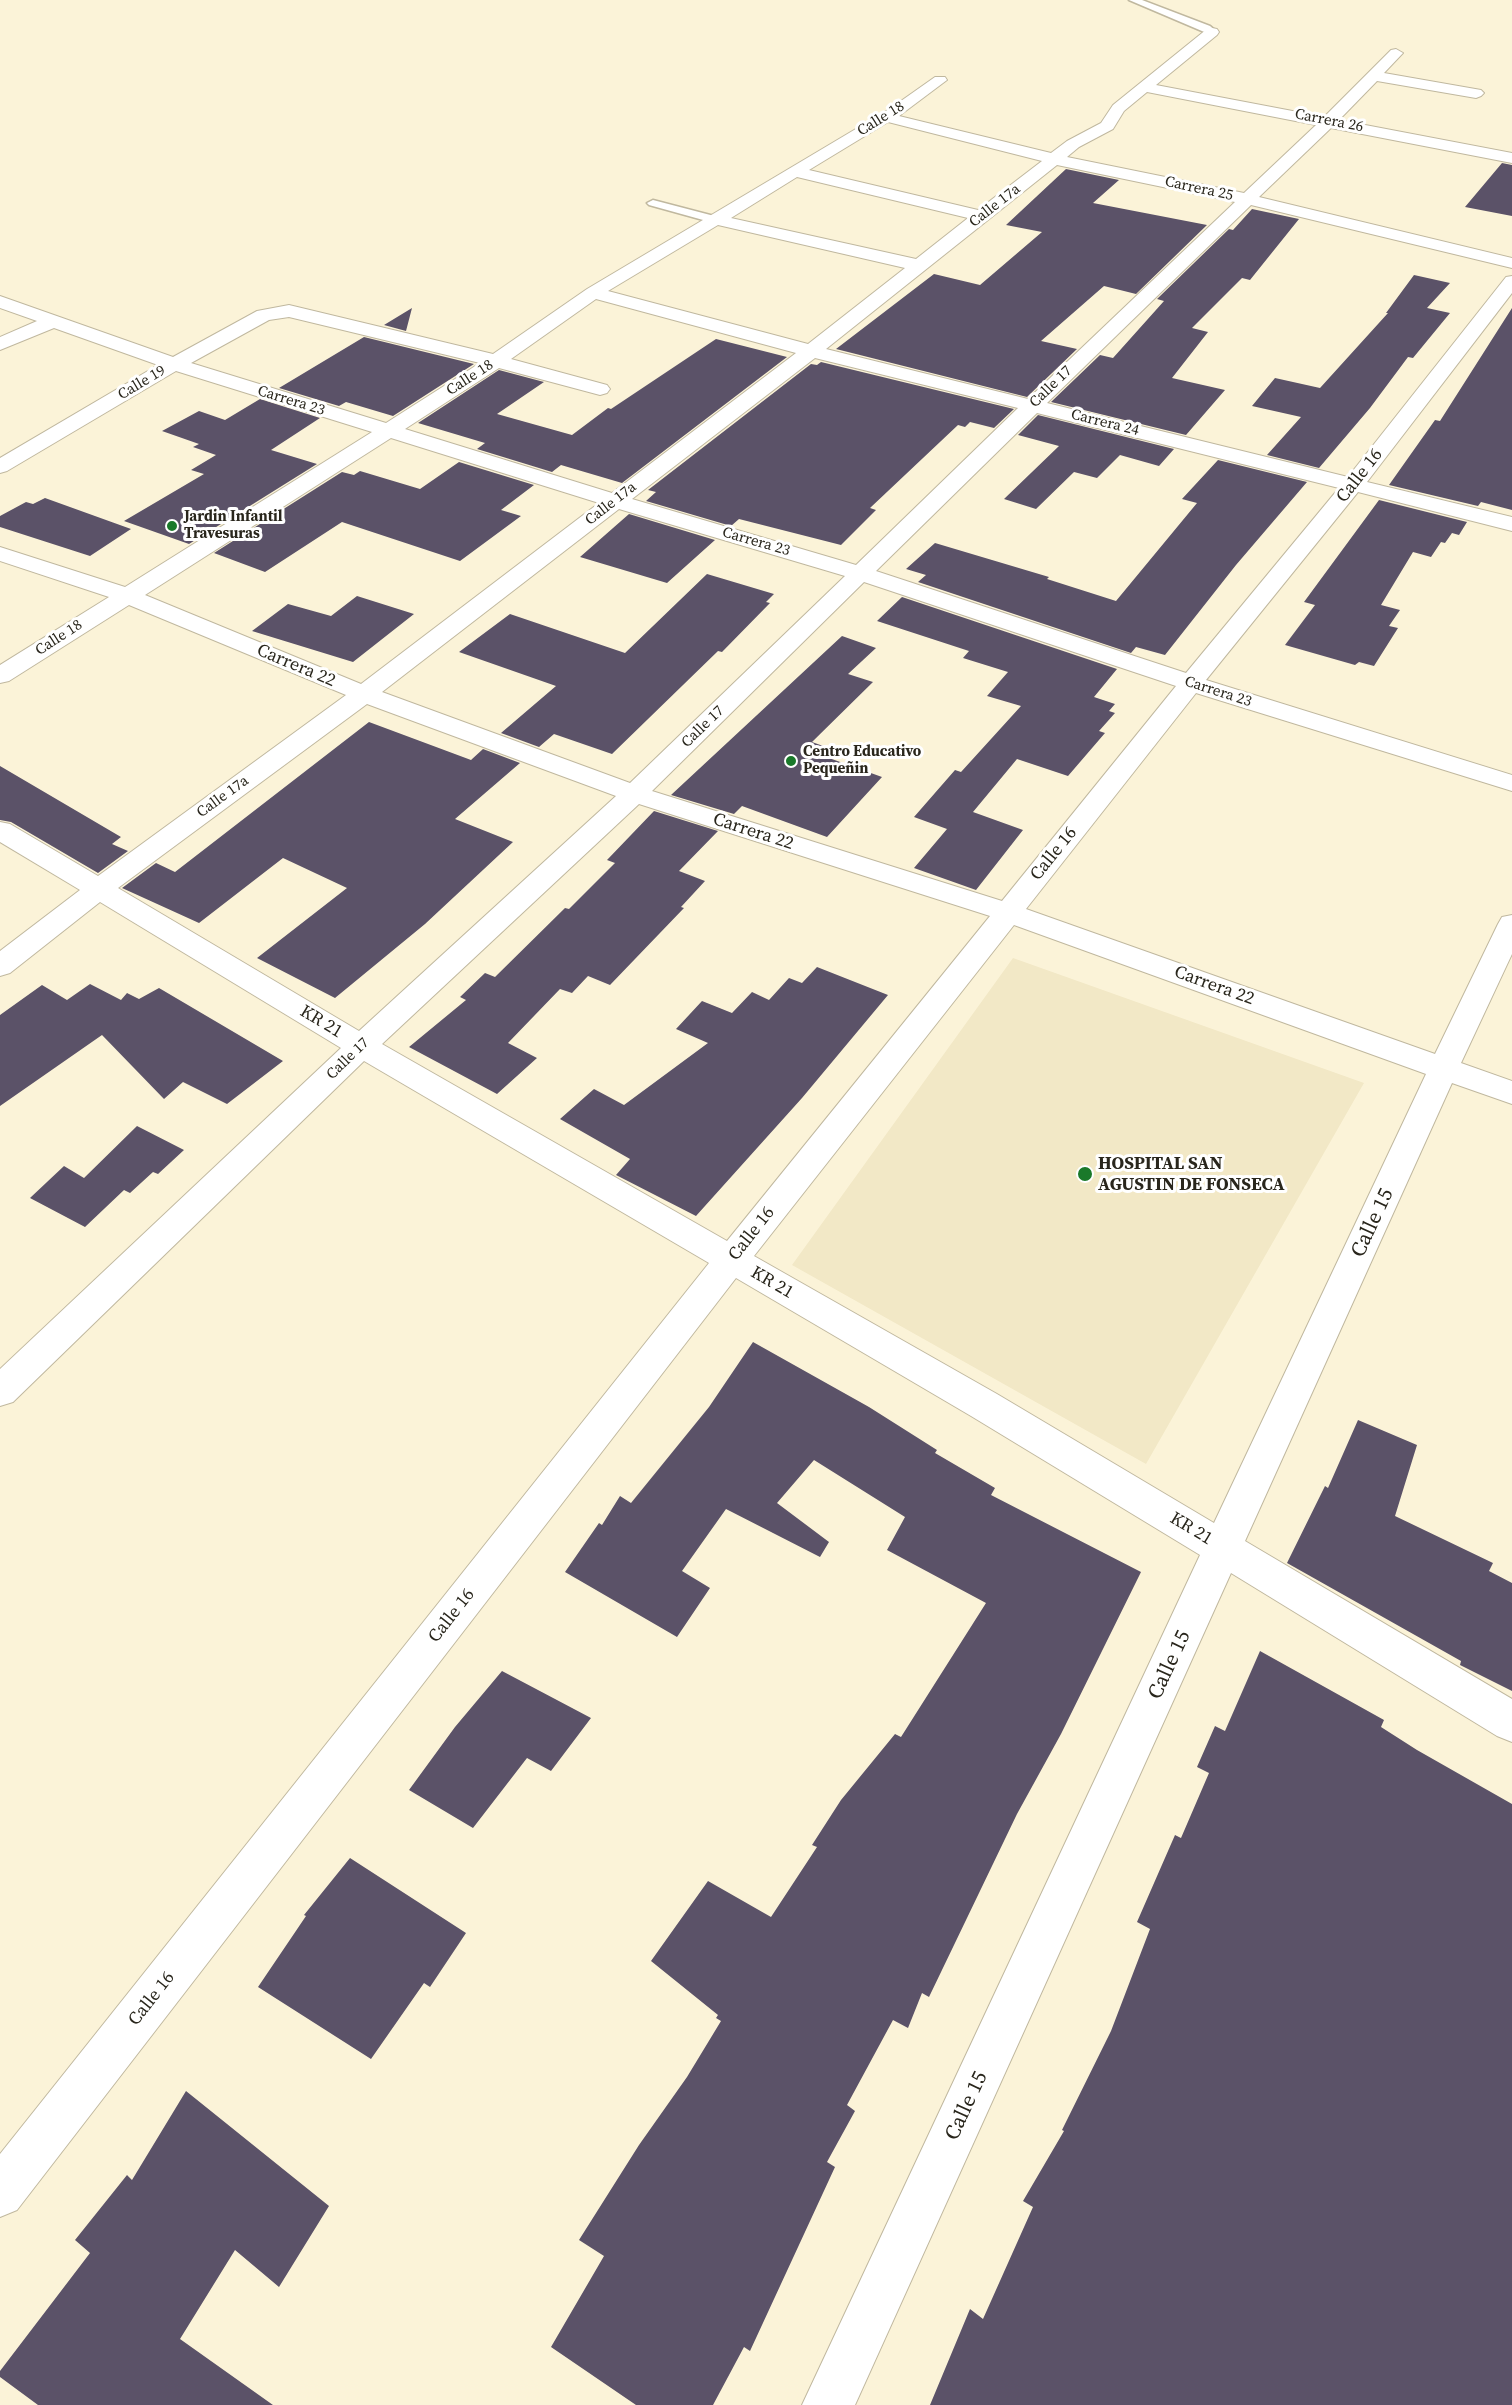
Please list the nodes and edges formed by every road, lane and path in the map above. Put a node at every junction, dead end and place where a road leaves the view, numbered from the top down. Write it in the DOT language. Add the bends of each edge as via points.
graph roads {
  1 [pos="1134,0"];
  2 [pos="1212,32"];
  3 [pos="1396,52"];
  4 [pos="1374,76"];
  5 [pos="939,80"];
  6 [pos="1145,87"];
  7 [pos="1476,93"];
  8 [pos="885,117"];
  9 [pos="1329,121"];
  10 [pos="1512,158"];
  11 [pos="1054,159"];
  12 [pos="796,172"];
  13 [pos="1246,199"];
  14 [pos="653,203"];
  15 [pos="981,216"];
  16 [pos="714,219"];
  17 [pos="1512,263"];
  18 [pos="918,265"];
  19 [pos="1512,281"];
  20 [pos="593,293"];
  21 [pos="0,302"];
  22 [pos="54,321"];
  23 [pos="0,344"];
  24 [pos="812,351"];
  25 [pos="496,361"];
  26 [pos="174,364"];
  27 [pos="600,389"];
  28 [pos="1033,405"];
  29 [pos="388,431"];
  30 [pos="0,467"];
  31 [pos="1353,485"];
  32 [pos="615,501"];
  33 [pos="1512,524"];
  34 [pos="0,554"];
  35 [pos="859,573"];
  36 [pos="126,595"];
  37 [pos="0,676"];
  38 [pos="1191,683"];
  39 [pos="364,694"];
  40 [pos="1512,783"];
  41 [pos="634,794"];
  42 [pos="0,830"];
  43 [pos="99,889"];
  44 [pos="1007,912"];
  45 [pos="1512,924"];
  46 [pos="0,966"];
  47 [pos="361,1046"];
  48 [pos="1444,1067"];
  49 [pos="1512,1093"];
  50 [pos="731,1260"];
  51 [pos="0,1391"];
  52 [pos="1224,1549"];
  53 [pos="1512,1722"];
  54 [pos="0,2193"];
  55 [pos="828,2405"];
  1 -- 2 [label="lane"];
  2 -- 6 [label="street, Calle 17a"];
  3 -- 4 [label="street, Calle 17"];
  4 -- 7 [label="street"];
  4 -- 9 [label="street, Calle 17"];
  5 -- 8 [label="street, Calle 18"];
  6 -- 9 [label="street, Carrera 26"];
  6 -- 11 [label="street, Calle 17a" via="1118,108 1107,126"];
  8 -- 11 [label="street, Carrera 25"];
  8 -- 12 [label="street, Calle 18"];
  9 -- 10 [label="street, Carrera 26"];
  9 -- 13 [label="street, Calle 17"];
  11 -- 13 [label="street, Carrera 25"];
  11 -- 15 [label="street, Calle 17a"];
  12 -- 15 [label="street"];
  12 -- 16 [label="street, Calle 18"];
  13 -- 17 [label="street, Carrera 25"];
  13 -- 28 [label="street, Calle 17"];
  14 -- 16 [label="lane"];
  15 -- 18 [label="street, Calle 17a"];
  16 -- 18 [label="street"];
  16 -- 20 [label="street, Calle 18"];
  18 -- 24 [label="street, Calle 17a"];
  19 -- 31 [label="street, Calle 16"];
  20 -- 24 [label="street, Carrera 24"];
  20 -- 25 [label="street, Calle 18"];
  21 -- 22 [label="street, Carrera 23"];
  22 -- 23 [label="street"];
  22 -- 26 [label="street, Carrera 23"];
  24 -- 28 [label="street, Carrera 24"];
  24 -- 32 [label="street, Calle 17a"];
  25 -- 26 [label="street, Calle 19" via="289,311 264,315"];
  25 -- 27 [label="street"];
  25 -- 29 [label="street, Calle 18"];
  26 -- 29 [label="street, Carrera 23"];
  26 -- 30 [label="street, Calle 19"];
  28 -- 31 [label="street, Carrera 24"];
  28 -- 35 [label="street, Calle 17"];
  29 -- 32 [label="street, Carrera 23"];
  29 -- 36 [label="street, Calle 18"];
  31 -- 33 [label="street, Carrera 24"];
  31 -- 38 [label="street, Calle 16"];
  32 -- 35 [label="street, Carrera 23"];
  32 -- 39 [label="street, Calle 17a"];
  34 -- 36 [label="street, Carrera 22"];
  35 -- 38 [label="street, Carrera 23"];
  35 -- 41 [label="street, Calle 17"];
  36 -- 37 [label="street, Calle 18"];
  36 -- 39 [label="street, Carrera 22"];
  38 -- 40 [label="street, Carrera 23"];
  38 -- 44 [label="street, Calle 16"];
  39 -- 41 [label="street, Carrera 22"];
  39 -- 43 [label="street, Calle 17a"];
  41 -- 44 [label="street, Carrera 22"];
  41 -- 47 [label="street, Calle 17"];
  42 -- 43 [label="street, KR 21"];
  43 -- 46 [label="street, Calle 17a"];
  43 -- 47 [label="street, KR 21"];
  44 -- 48 [label="street, Carrera 22"];
  44 -- 50 [label="street, Calle 16"];
  45 -- 48 [label="street, Calle 15"];
  47 -- 50 [label="street, KR 21"];
  47 -- 51 [label="street, Calle 17"];
  48 -- 49 [label="street, Carrera 22"];
  48 -- 52 [label="street, Calle 15"];
  50 -- 52 [label="street, KR 21"];
  50 -- 54 [label="street, Calle 16"];
  52 -- 53 [label="street, KR 21"];
  52 -- 55 [label="street, Calle 15"];
}
